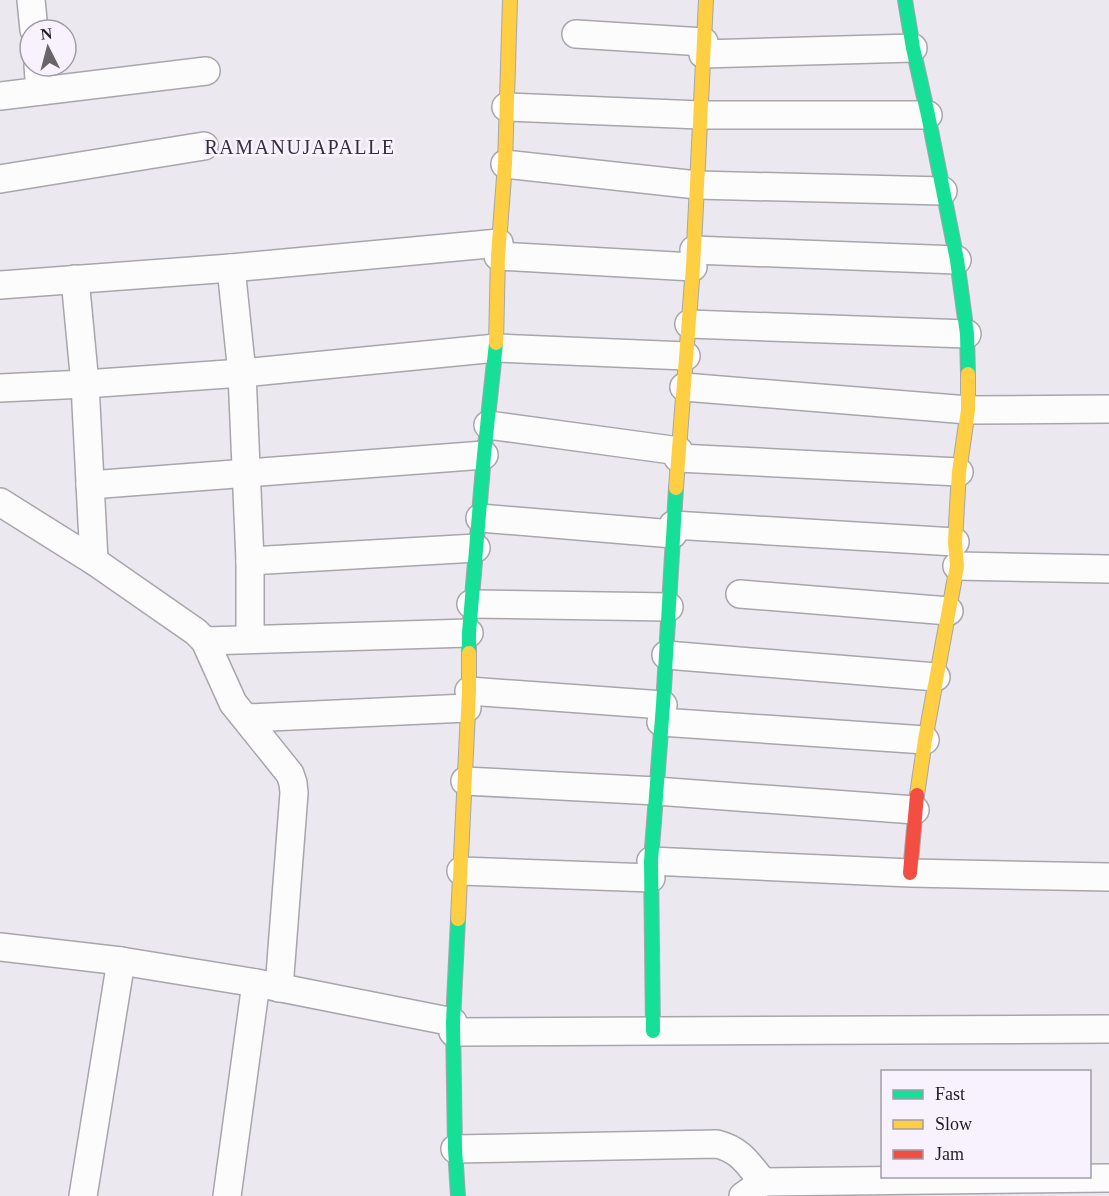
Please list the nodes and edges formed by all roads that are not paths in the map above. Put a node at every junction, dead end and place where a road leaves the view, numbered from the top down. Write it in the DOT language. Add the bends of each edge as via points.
graph roads {
  1 [pos="31,0"];
  2 [pos="510,0"];
  3 [pos="706,0"];
  4 [pos="905,0"];
  5 [pos="33,18"];
  6 [pos="576,34"];
  7 [pos="703,48"];
  8 [pos="913,48"];
  9 [pos="206,71"];
  10 [pos="39,79"];
  11 [pos="0,96"];
  12 [pos="506,107"];
  13 [pos="928,115"];
  14 [pos="700,116"];
  15 [pos="204,146"];
  16 [pos="505,165"];
  17 [pos="0,178"];
  18 [pos="697,185"];
  19 [pos="943,191"];
  20 [pos="499,249"];
  21 [pos="693,259"];
  22 [pos="957,261"];
  23 [pos="231,267"];
  24 [pos="75,279"];
  25 [pos="0,285"];
  26 [pos="689,324"];
  27 [pos="967,334"];
  28 [pos="496,348"];
  29 [pos="686,356"];
  30 [pos="242,373"];
  31 [pos="85,384"];
  32 [pos="684,387"];
  33 [pos="0,388"];
  34 [pos="968,410"];
  35 [pos="1109,410"];
  36 [pos="488,425"];
  37 [pos="679,454"];
  38 [pos="484,455"];
  39 [pos="247,472"];
  40 [pos="959,472"];
  41 [pos="90,485"];
  42 [pos="0,502"];
  43 [pos="480,518"];
  44 [pos="673,529"];
  45 [pos="476,548"];
  46 [pos="956,554"];
  47 [pos="94,561"];
  48 [pos="250,561"];
  49 [pos="1109,569"];
  50 [pos="740,594"];
  51 [pos="471,604"];
  52 [pos="669,607"];
  53 [pos="949,611"];
  54 [pos="469,633"];
  55 [pos="250,639"];
  56 [pos="205,641"];
  57 [pos="666,655"];
  58 [pos="936,678"];
  59 [pos="468,700"];
  60 [pos="662,714"];
  61 [pos="247,718"];
  62 [pos="925,741"];
  63 [pos="465,781"];
  64 [pos="656,790"];
  65 [pos="915,810"];
  66 [pos="651,869"];
  67 [pos="461,871"];
  68 [pos="910,873"];
  69 [pos="1109,877"];
  70 [pos="0,947"];
  71 [pos="121,961"];
  72 [pos="267,985"];
  73 [pos="453,1027"];
  74 [pos="1109,1029"];
  75 [pos="654,1031"];
  76 [pos="455,1149"];
  77 [pos="1109,1178"];
  78 [pos="753,1189"];
  79 [pos="83,1196"];
  80 [pos="227,1196"];
  81 [pos="458,1196"];
  1 -- 5 [label="street"];
  2 -- 12 [label="street"];
  3 -- 7 [label="street"];
  4 -- 8 [label="street"];
  6 -- 7 [label="street"];
  7 -- 8 [label="street"];
  7 -- 14 [label="street"];
  8 -- 13 [label="street"];
  9 -- 10 [label="street"];
  10 -- 11 [label="street"];
  12 -- 14 [label="street"];
  12 -- 16 [label="street"];
  13 -- 14 [label="street"];
  13 -- 19 [label="street"];
  14 -- 18 [label="street"];
  15 -- 17 [label="street"];
  16 -- 18 [label="street"];
  16 -- 20 [label="street"];
  18 -- 19 [label="street"];
  18 -- 21 [label="street"];
  19 -- 22 [label="street"];
  20 -- 21 [label="street"];
  20 -- 23 [label="street"];
  20 -- 28 [label="street"];
  21 -- 22 [label="street"];
  21 -- 26 [label="street"];
  22 -- 27 [label="street"];
  23 -- 24 [label="street"];
  23 -- 30 [label="street"];
  24 -- 25 [label="street"];
  24 -- 31 [label="street"];
  26 -- 27 [label="street"];
  26 -- 29 [label="street"];
  27 -- 34 [label="street"];
  28 -- 29 [label="street"];
  28 -- 30 [label="street"];
  28 -- 36 [label="street"];
  29 -- 32 [label="street"];
  30 -- 31 [label="street"];
  30 -- 39 [label="street"];
  31 -- 33 [label="street"];
  31 -- 41 [label="street"];
  32 -- 34 [label="street"];
  32 -- 37 [label="street"];
  34 -- 35 [label="street"];
  34 -- 40 [label="street"];
  36 -- 37 [label="street"];
  36 -- 38 [label="street"];
  37 -- 40 [label="street"];
  37 -- 44 [label="street"];
  38 -- 39 [label="street"];
  38 -- 43 [label="street"];
  39 -- 41 [label="street"];
  39 -- 48 [label="street"];
  40 -- 46 [label="street"];
  41 -- 47 [label="street"];
  42 -- 47 [label="street"];
  43 -- 44 [label="street"];
  43 -- 45 [label="street"];
  44 -- 46 [label="street"];
  44 -- 52 [label="street"];
  45 -- 48 [label="street"];
  45 -- 51 [label="street"];
  46 -- 49 [label="street"];
  46 -- 53 [label="street"];
  47 -- 56 [label="street"];
  48 -- 55 [label="street"];
  50 -- 53 [label="street"];
  51 -- 52 [label="street"];
  51 -- 54 [label="street"];
  52 -- 57 [label="street"];
  53 -- 58 [label="street"];
  54 -- 55 [label="street"];
  54 -- 59 [label="street"];
  55 -- 56 [label="street"];
  56 -- 61 [label="street" via="229,696"];
  57 -- 58 [label="street"];
  57 -- 60 [label="street"];
  58 -- 62 [label="street"];
  59 -- 60 [label="street"];
  59 -- 61 [label="street"];
  59 -- 63 [label="street"];
  60 -- 62 [label="street"];
  60 -- 64 [label="street"];
  61 -- 72 [label="street" via="293,783"];
  62 -- 65 [label="street"];
  63 -- 64 [label="street"];
  63 -- 67 [label="street"];
  64 -- 65 [label="street"];
  64 -- 66 [label="street"];
  65 -- 68 [label="street"];
  66 -- 67 [label="street"];
  66 -- 68 [label="street"];
  66 -- 75 [label="street"];
  67 -- 73 [label="street"];
  68 -- 69 [label="street"];
  70 -- 71 [label="street"];
  71 -- 72 [label="street"];
  71 -- 79 [label="street"];
  72 -- 73 [label="street"];
  72 -- 80 [label="street"];
  73 -- 75 [label="street"];
  73 -- 76 [label="street"];
  74 -- 75 [label="street"];
  76 -- 78 [label="street" via="717,1144 739,1154"];
  76 -- 81 [label="street"];
  77 -- 78 [label="street"];
}
